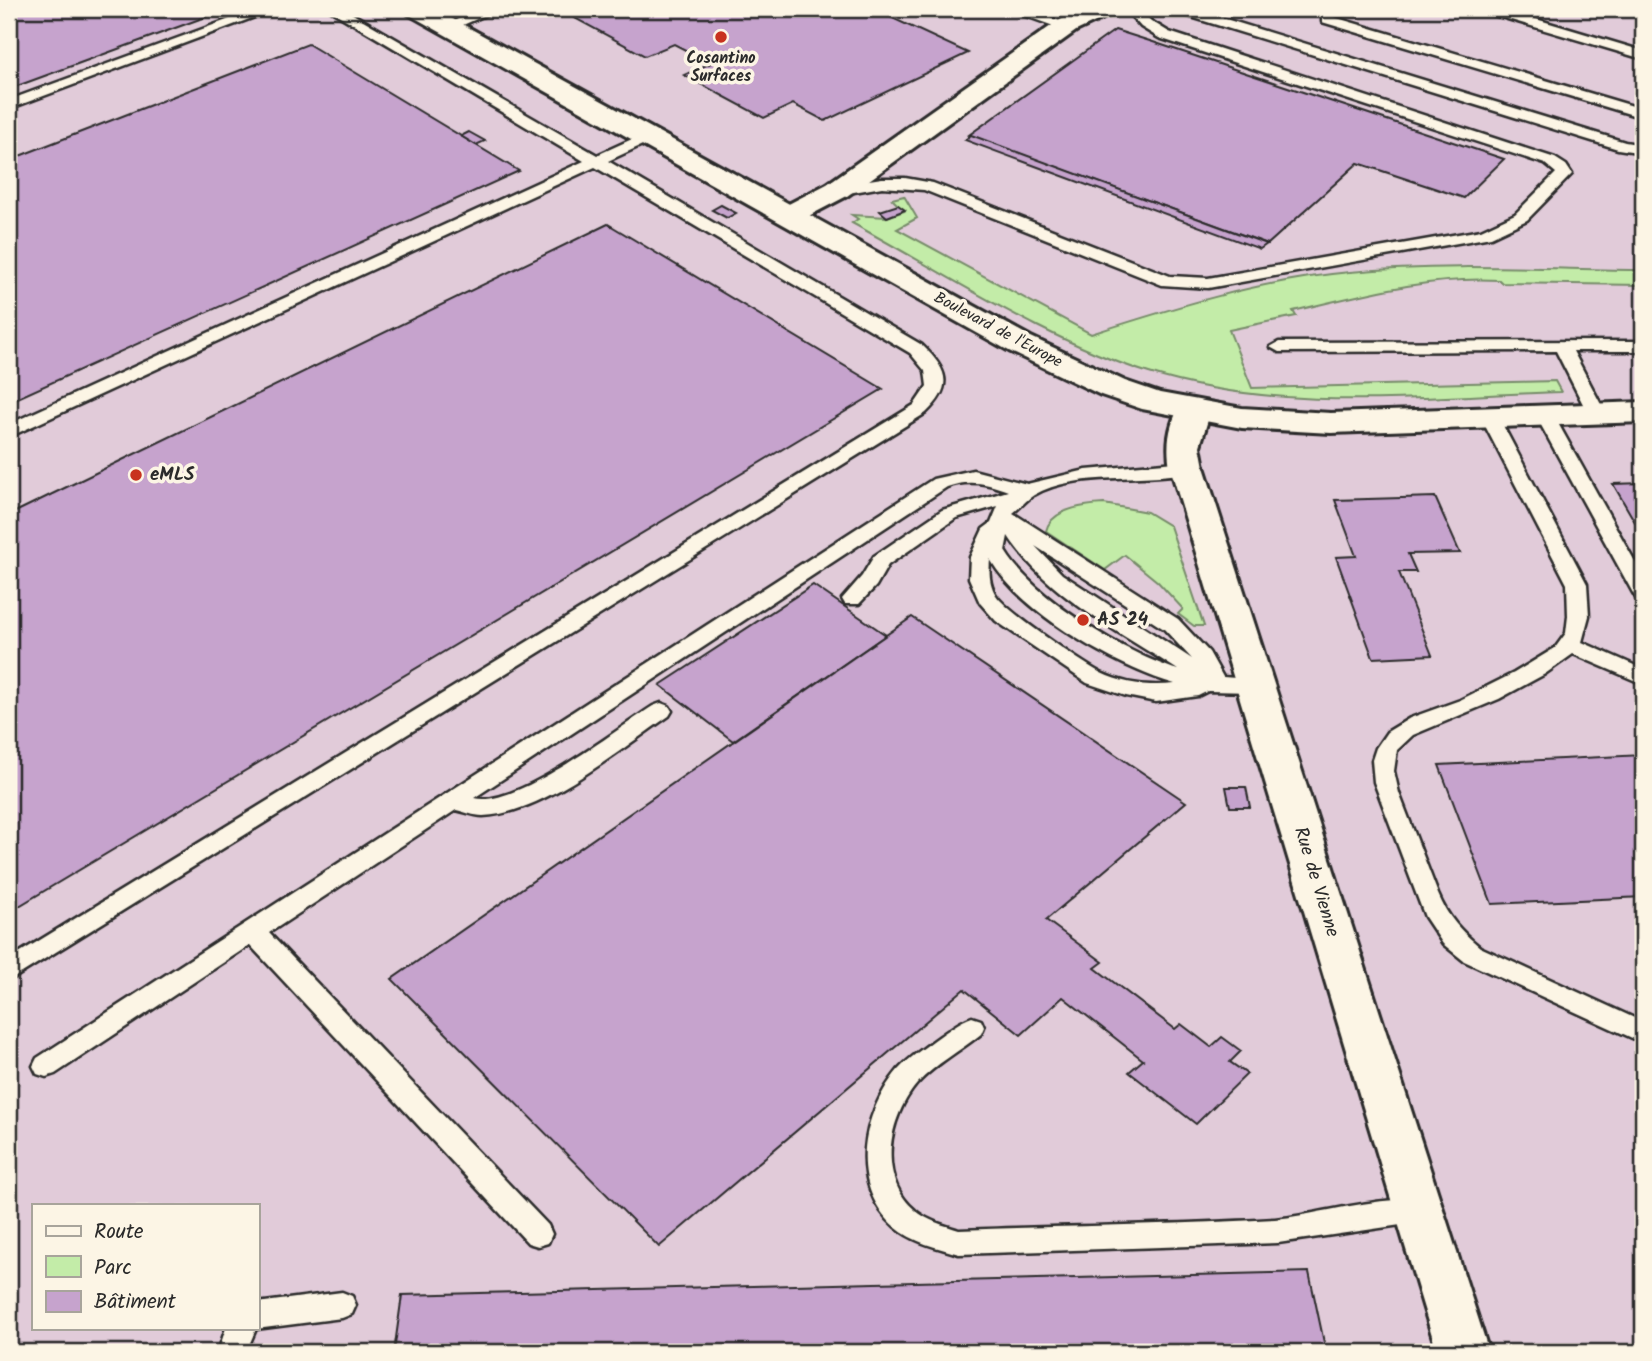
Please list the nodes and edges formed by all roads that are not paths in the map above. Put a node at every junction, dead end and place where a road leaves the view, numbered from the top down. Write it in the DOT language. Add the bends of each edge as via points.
graph roads {
  1 [pos="269,9"];
  2 [pos="335,9"];
  3 [pos="417,9"];
  4 [pos="492,9"];
  5 [pos="1013,9"];
  6 [pos="1103,9"];
  7 [pos="1132,9"];
  8 [pos="1180,9"];
  9 [pos="1340,9"];
  10 [pos="1489,9"];
  11 [pos="449,26"];
  12 [pos="1066,26"];
  13 [pos="1311,31"];
  14 [pos="1643,55"];
  15 [pos="9,105"];
  16 [pos="1643,114"];
  17 [pos="648,137"];
  18 [pos="1643,149"];
  19 [pos="596,161"];
  20 [pos="838,190"];
  21 [pos="789,215"];
  22 [pos="1643,346"];
  23 [pos="1279,347"];
  24 [pos="1562,347"];
  25 [pos="1194,410"];
  26 [pos="1643,412"];
  27 [pos="1597,414"];
  28 [pos="1545,416"];
  29 [pos="1490,418"];
  30 [pos="9,431"];
  31 [pos="1187,467"];
  32 [pos="1027,491"];
  33 [pos="1003,512"];
  34 [pos="1643,593"];
  35 [pos="852,599"];
  36 [pos="1571,645"];
  37 [pos="1643,677"];
  38 [pos="1236,686"];
  39 [pos="660,711"];
  40 [pos="452,800"];
  41 [pos="252,931"];
  42 [pos="9,971"];
  43 [pos="972,1027"];
  44 [pos="1643,1033"];
  45 [pos="46,1066"];
  46 [pos="1419,1212"];
  47 [pos="538,1234"];
  48 [pos="342,1305"];
  49 [pos="259,1316"];
  50 [pos="241,1330"];
  51 [pos="232,1352"];
  52 [pos="1462,1352"];
  1 -- 15 [label="lane"];
  2 -- 19 [label="lane"];
  3 -- 11 [label="street, Boulevard de l'Europe"];
  4 -- 11 [label="lane"];
  5 -- 12 [label="lane"];
  6 -- 12 [label="street"];
  7 -- 20 [label="lane" via="1164,35 1549,161 1564,174 1521,217 1485,234 1198,283 1168,281 928,186 874,182"];
  8 -- 13 [label="lane"];
  9 -- 13 [label="lane"];
  10 -- 14 [label="lane"];
  11 -- 17 [label="street, Boulevard de l'Europe"];
  12 -- 20 [label="street"];
  13 -- 16 [label="lane"];
  13 -- 18 [label="lane" via="1623,146"];
  17 -- 19 [label="lane"];
  17 -- 21 [label="street, Boulevard de l'Europe"];
  19 -- 30 [label="lane"];
  19 -- 42 [label="lane" via="916,349 936,375 937,388 931,400"];
  20 -- 21 [label="street"];
  21 -- 25 [label="street, Boulevard de l'Europe" via="1065,366 1154,402"];
  22 -- 24 [label="lane"];
  23 -- 24 [label="lane"];
  24 -- 27 [label="lane"];
  25 -- 29 [label="street, Boulevard de l'Europe" via="1331,423"];
  25 -- 31 [label="street, Rue de Vienne" via="1183,446"];
  26 -- 27 [label="street, Boulevard de l'Europe"];
  27 -- 28 [label="street, Boulevard de l'Europe"];
  28 -- 29 [label="street, Boulevard de l'Europe"];
  28 -- 34 [label="lane"];
  29 -- 36 [label="lane" via="1577,583 1579,607"];
  31 -- 32 [label="lane" via="1084,475"];
  31 -- 38 [label="street, Rue de Vienne"];
  32 -- 33 [label="lane"];
  32 -- 35 [label="lane" via="949,514 881,561"];
  32 -- 40 [label="lane" via="986,476 940,483"];
  33 -- 38 [label="lane" via="1016,537 1055,579"];
  33 -- 38 [label="lane" via="995,551 1007,573 1030,596 1122,657 1181,680"];
  33 -- 38 [label="lane" via="980,557 979,579 987,598 1003,616 1094,678 1126,689 1156,694"];
  36 -- 37 [label="lane"];
  36 -- 44 [label="lane" via="1466,707 1424,719 1395,737 1382,757 1385,784 1436,916 1451,938 1472,954"];
  38 -- 46 [label="street, Rue de Vienne"];
  39 -- 40 [label="lane" via="543,789 510,804 480,808"];
  40 -- 41 [label="lane"];
  41 -- 45 [label="lane"];
  41 -- 47 [label="lane"];
  43 -- 46 [label="lane" via="908,1076 885,1108 878,1140 878,1173 887,1198 904,1218 929,1233 959,1242 1278,1231"];
  46 -- 52 [label="street, Rue de Vienne"];
  48 -- 49 [label="lane"];
  50 -- 51 [label="lane"];
}
